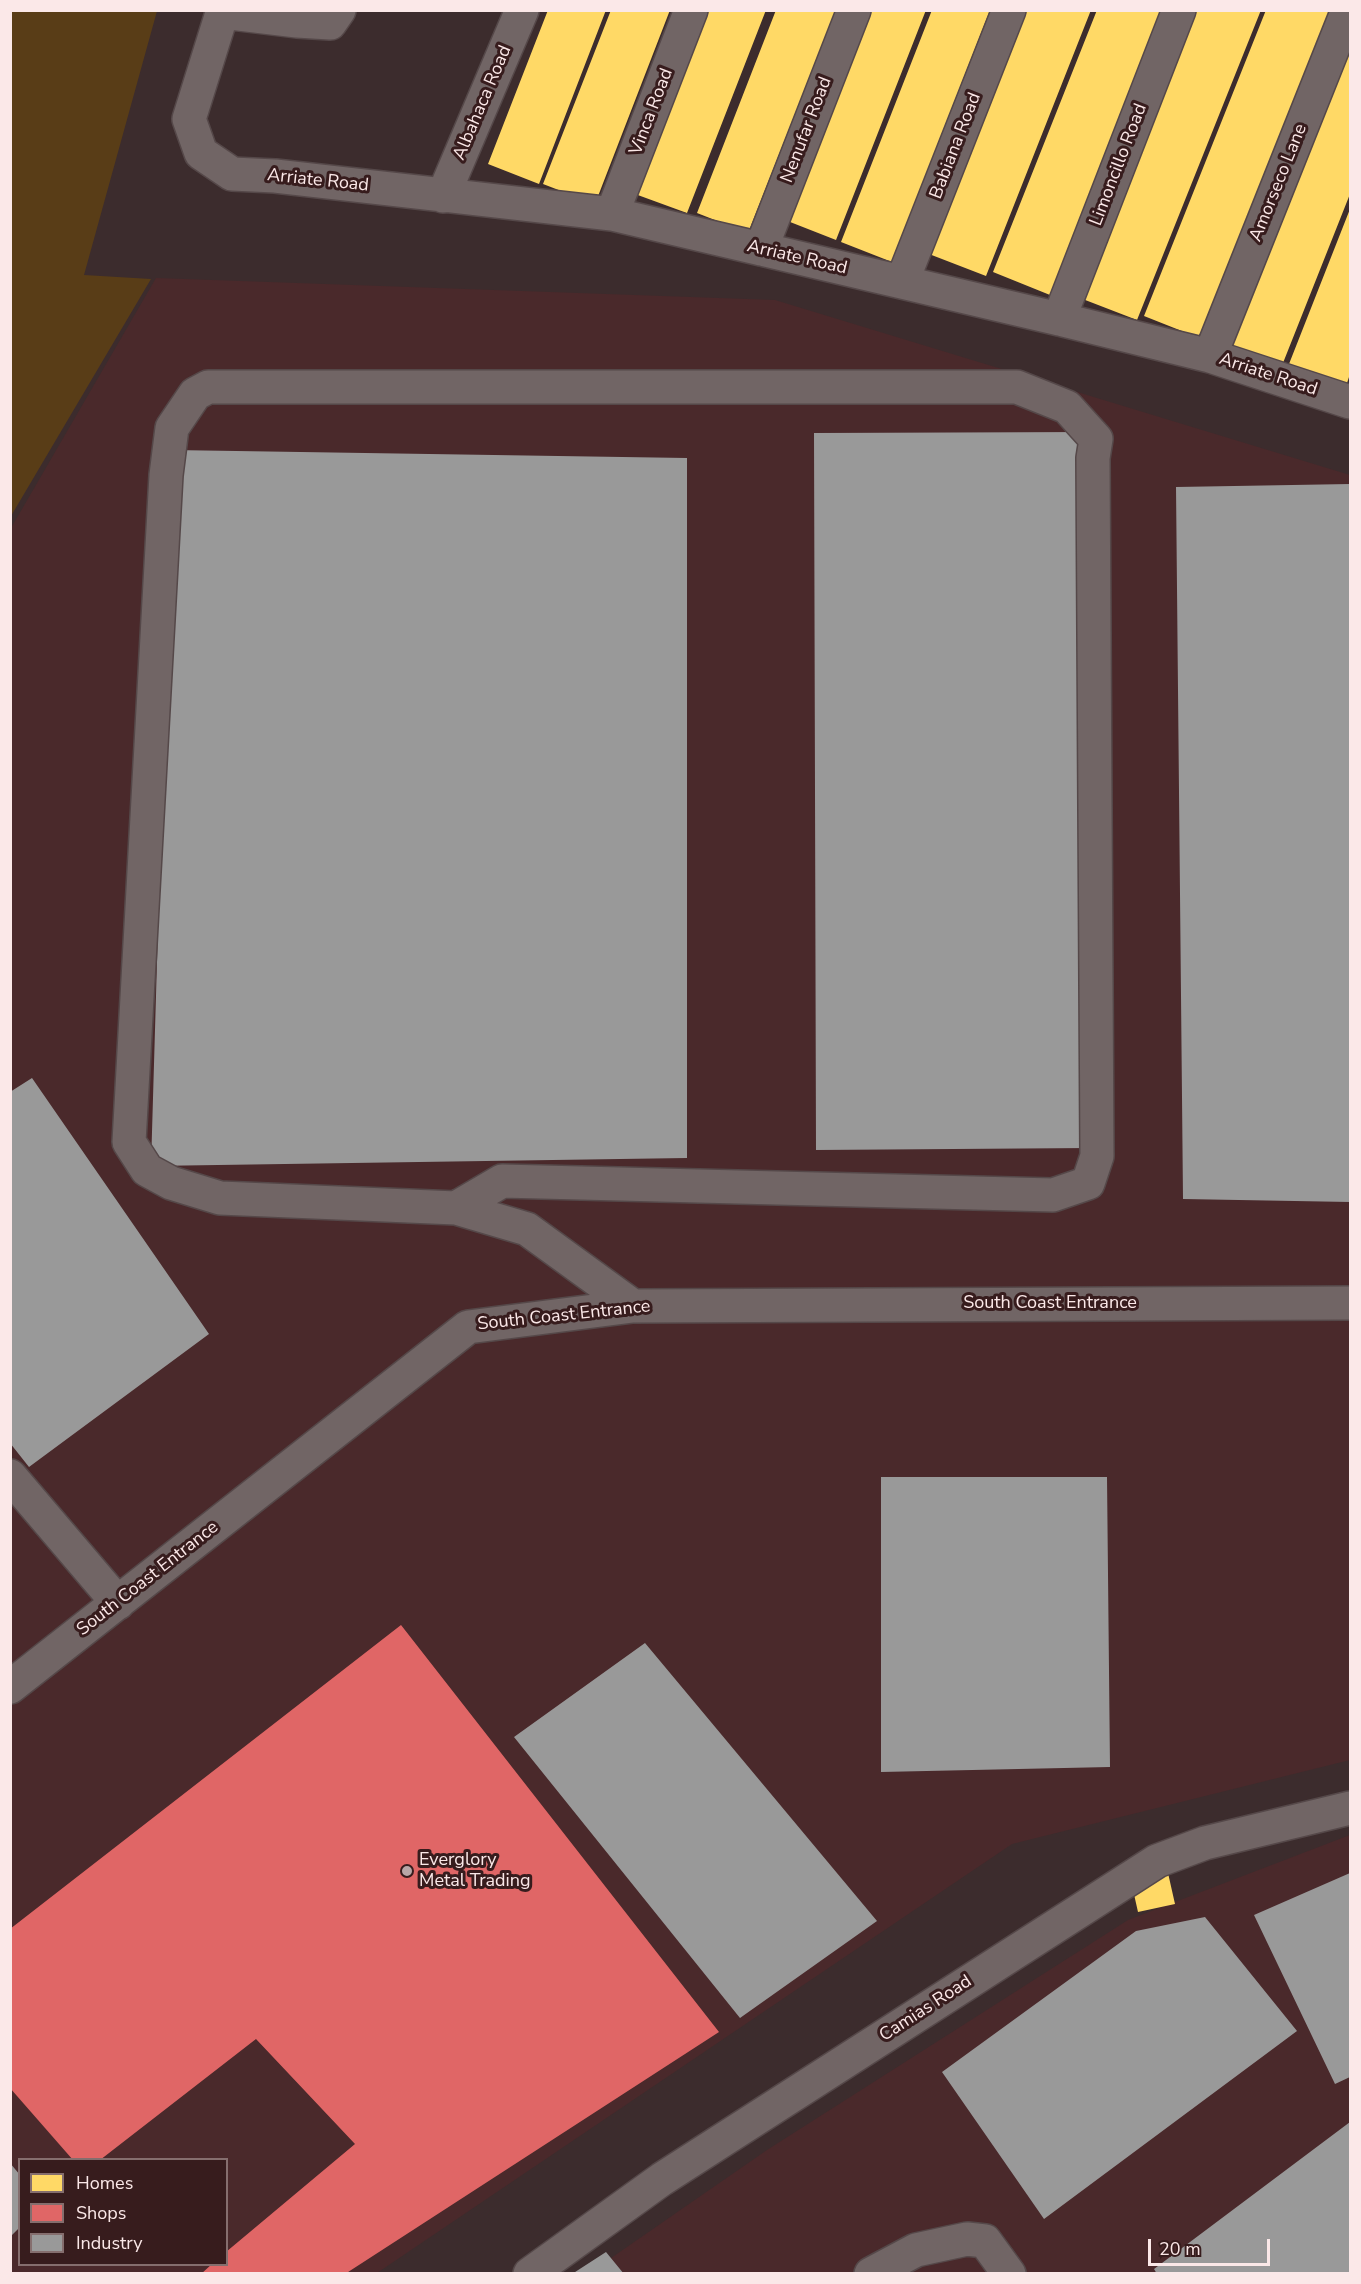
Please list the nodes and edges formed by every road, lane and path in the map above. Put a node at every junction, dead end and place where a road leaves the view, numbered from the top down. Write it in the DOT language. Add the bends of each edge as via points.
graph roads {
  1 [pos="339,10"];
  2 [pos="522,10"];
  3 [pos="692,10"];
  4 [pos="854,10"];
  5 [pos="1009,10"];
  6 [pos="1179,10"];
  7 [pos="1348,10"];
  8 [pos="222,11"];
  9 [pos="443,196"];
  10 [pos="612,214"];
  11 [pos="761,249"];
  12 [pos="902,282"];
  13 [pos="1059,319"];
  14 [pos="1210,357"];
  15 [pos="1350,399"];
  16 [pos="456,1208"];
  17 [pos="1350,1303"];
  18 [pos="633,1306"];
  19 [pos="10,1476"];
  20 [pos="118,1603"];
  21 [pos="10,1687"];
  22 [pos="1350,1808"];
  23 [pos="530,2274"];
  24 [pos="871,2274"];
  25 [pos="1009,2274"];
  1 -- 8 [label="street" via="330,23"];
  2 -- 9 [label="street, Albahaca Road"];
  3 -- 10 [label="street, Vinca Road"];
  4 -- 11 [label="street, Nenufar Road"];
  5 -- 12 [label="street, Babiana Road"];
  6 -- 13 [label="street, Limoncillo Road"];
  7 -- 14 [label="street, Amorseco Lane"];
  8 -- 9 [label="street, Arriate Road" via="189,119 201,153 232,174"];
  9 -- 10 [label="street, Arriate Road"];
  10 -- 11 [label="street, Arriate Road"];
  11 -- 12 [label="street, Arriate Road"];
  12 -- 13 [label="street, Arriate Road"];
  13 -- 14 [label="street, Arriate Road"];
  14 -- 15 [label="street, Arriate Road"];
  16 -- 16 [label="street" via="220,1198 171,1183 147,1170 129,1142 166,475 172,428 195,394 208,387 1017,387 1067,407 1096,440 1093,458 1097,1156 1088,1183 1053,1195 502,1181"];
  16 -- 18 [label="street" via="527,1229"];
  17 -- 18 [label="street, South Coast Entrance"];
  18 -- 20 [label="street, South Coast Entrance" via="468,1327"];
  19 -- 20 [label="street"];
  20 -- 21 [label="street, South Coast Entrance"];
  22 -- 23 [label="street, Camias Road" via="1205,1843 1157,1861 662,2179"];
  24 -- 25 [label="street" via="916,2250 968,2239 985,2241"];
}
